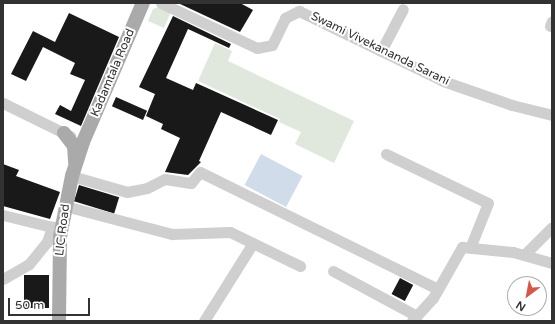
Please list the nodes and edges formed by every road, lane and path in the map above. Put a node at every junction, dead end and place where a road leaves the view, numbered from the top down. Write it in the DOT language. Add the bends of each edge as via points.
graph roads {
  1 [pos="143,3"];
  2 [pos="161,3"];
  3 [pos="402,9"];
  4 [pos="382,51"];
  5 [pos="3,103"];
  6 [pos="552,115"];
  7 [pos="64,133"];
  8 [pos="83,142"];
  9 [pos="386,154"];
  10 [pos="73,170"];
  11 [pos="65,206"];
  12 [pos="3,215"];
  13 [pos="57,226"];
  14 [pos="552,227"];
  15 [pos="252,243"];
  16 [pos="470,248"];
  17 [pos="525,254"];
  18 [pos="552,263"];
  19 [pos="300,266"];
  20 [pos="333,272"];
  21 [pos="3,280"];
  22 [pos="438,289"];
  23 [pos="415,319"];
  24 [pos="60,321"];
  25 [pos="204,321"];
  1 -- 8 [label="main road, Kadamtala Road"];
  2 -- 4 [label="street, Swami Vivekananda Sarani" via="257,48 272,45 286,18 299,11"];
  3 -- 4 [label="street"];
  4 -- 6 [label="street, Swami Vivekananda Sarani" via="443,81 512,105"];
  5 -- 7 [label="street"];
  7 -- 8 [label="street"];
  7 -- 10 [label="main road" via="74,146"];
  8 -- 10 [label="main road, LIC Road"];
  9 -- 16 [label="street" via="488,203"];
  10 -- 11 [label="main road, LIC Road"];
  10 -- 22 [label="street" via="127,192 147,188 165,179 191,183 200,172"];
  11 -- 13 [label="main road, LIC Road"];
  11 -- 15 [label="street" via="172,234 230,232"];
  12 -- 13 [label="street"];
  13 -- 21 [label="street" via="29,264"];
  13 -- 24 [label="main road, LIC Road"];
  14 -- 17 [label="street"];
  15 -- 19 [label="street"];
  15 -- 25 [label="street"];
  16 -- 17 [label="street"];
  16 -- 22 [label="street" via="460,248"];
  17 -- 18 [label="street"];
  20 -- 23 [label="street"];
  22 -- 23 [label="street"];
}
